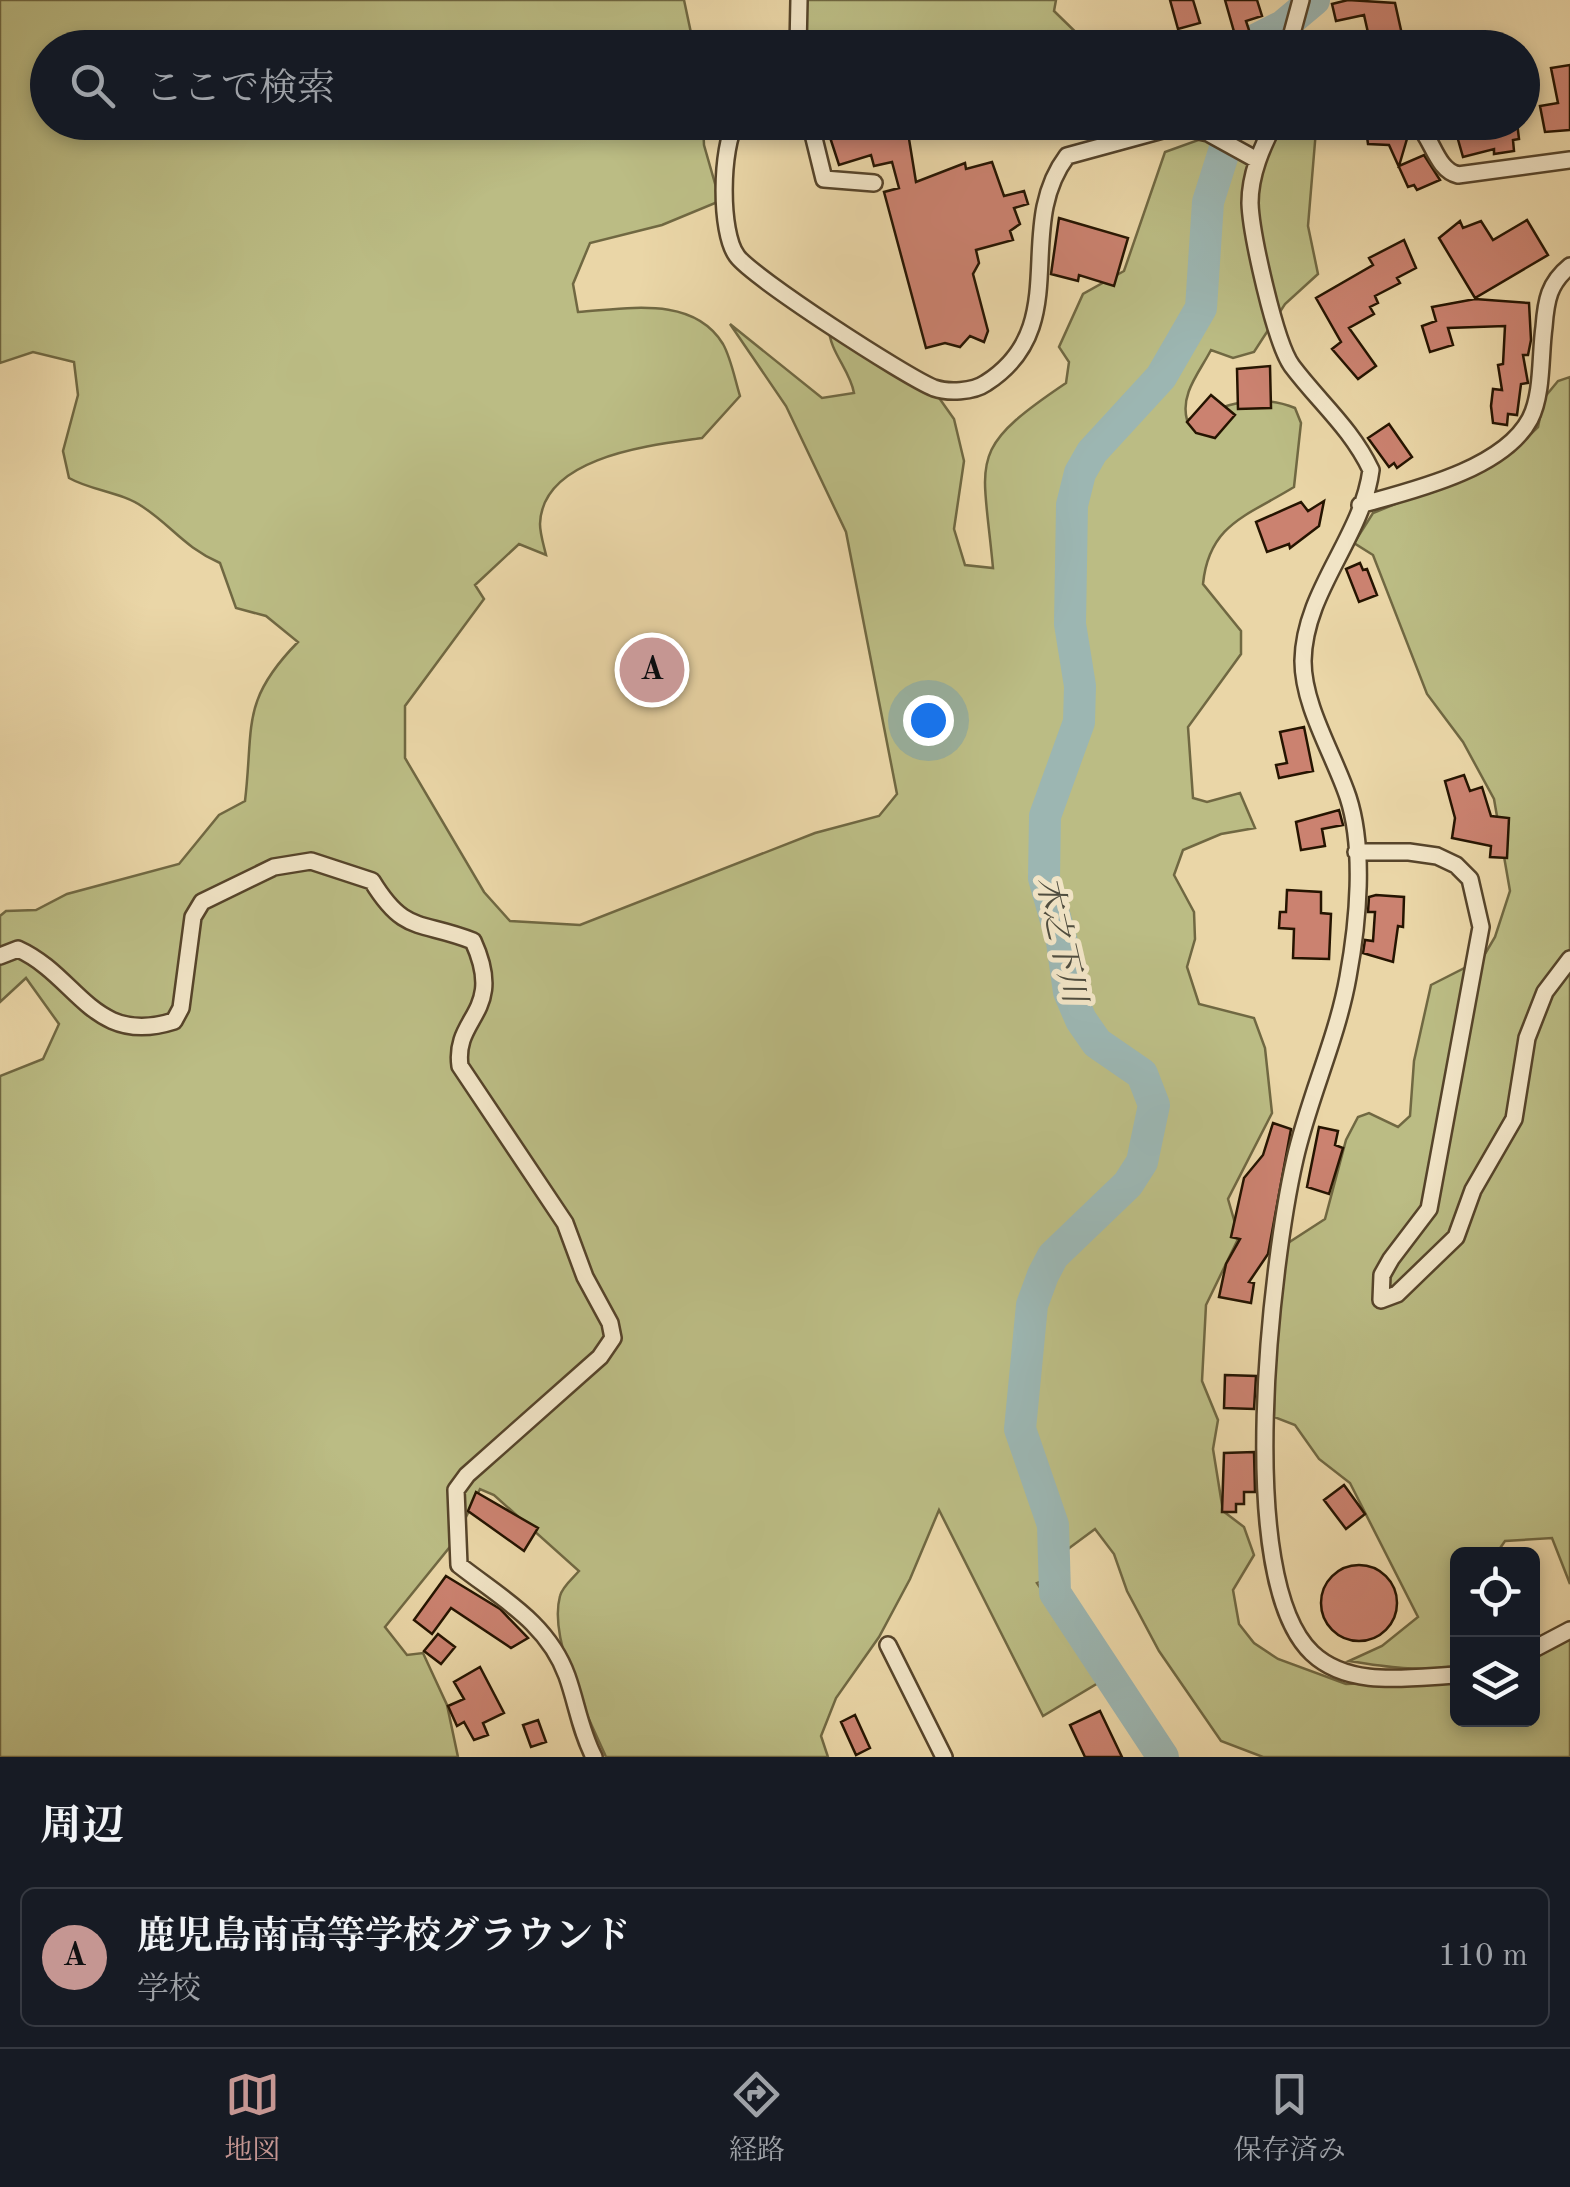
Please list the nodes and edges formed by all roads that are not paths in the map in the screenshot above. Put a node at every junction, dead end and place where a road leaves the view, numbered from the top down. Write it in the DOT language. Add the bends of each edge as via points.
graph roads {
  1 [pos="800,0"];
  2 [pos="1301,0"];
  3 [pos="799,30"];
  4 [pos="1293,30"];
  5 [pos="727,140"];
  6 [pos="814,140"];
  7 [pos="1117,140"];
  8 [pos="1221,140"];
  9 [pos="1264,140"];
  10 [pos="1430,140"];
  11 [pos="1254,158"];
  12 [pos="1570,160"];
  13 [pos="874,183"];
  14 [pos="1570,266"];
  15 [pos="1360,505"];
  16 [pos="1356,852"];
  17 [pos="0,956"];
  18 [pos="1570,959"];
  19 [pos="1570,1630"];
  20 [pos="888,1645"];
  21 [pos="1540,1646"];
  22 [pos="1450,1675"];
  23 [pos="594,1757"];
  24 [pos="944,1757"];
  1 -- 3 [label="street"];
  2 -- 4 [label="street"];
  5 -- 7 [label="street" via="726,231 737,256 901,370 936,389 960,391 984,385 1030,340 1045,212 1059,167 1082,148"];
  6 -- 13 [label="street" via="824,179"];
  8 -- 11 [label="street"];
  9 -- 11 [label="street"];
  10 -- 12 [label="street" via="1443,166 1458,175"];
  11 -- 15 [label="street" via="1250,204 1276,328 1290,364 1332,409 1371,470"];
  14 -- 15 [label="street" via="1553,281 1546,300 1535,404 1520,432 1503,449 1436,483"];
  15 -- 16 [label="street" via="1310,614 1303,667 1348,799"];
  16 -- 18 [label="street" via="1423,854 1456,865 1470,880 1480,927 1429,1209 1390,1259 1381,1300 1398,1294 1456,1237 1473,1190 1514,1118 1527,1038 1545,992"];
  16 -- 22 [label="street" via="1348,978 1294,1163 1268,1318 1271,1538 1294,1630 1313,1654 1342,1672 1367,1677"];
  17 -- 23 [label="street" via="18,949 94,1013 118,1024 155,1027 174,1021 181,1008 194,916 202,902 274,867 311,861 372,881 391,912 417,926 473,941 485,982 482,1007 458,1050 460,1066 564,1223 612,1338 456,1490 460,1565 544,1632 567,1676 576,1720"];
  19 -- 21 [label="street"];
  20 -- 24 [label="street"];
}
